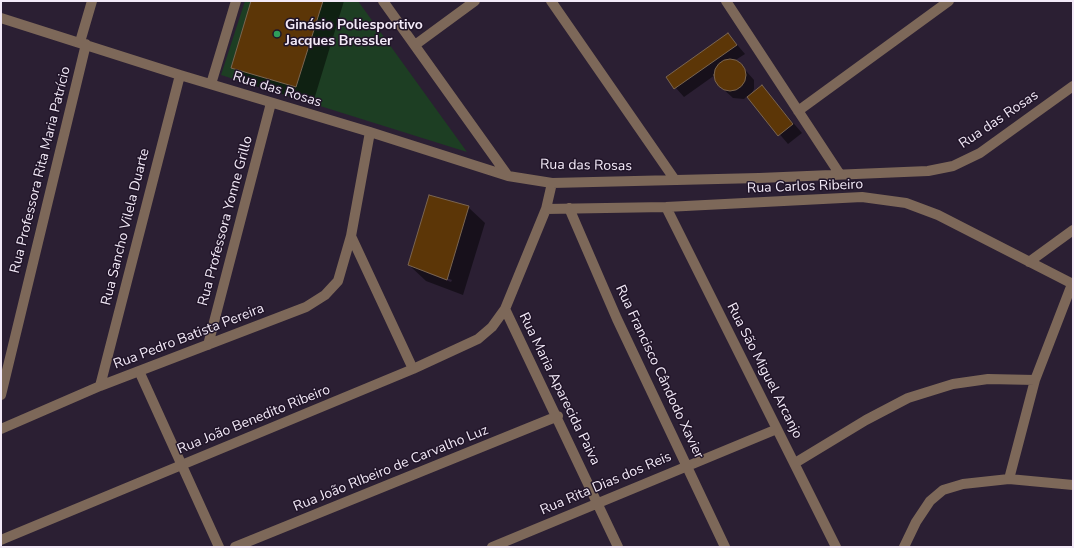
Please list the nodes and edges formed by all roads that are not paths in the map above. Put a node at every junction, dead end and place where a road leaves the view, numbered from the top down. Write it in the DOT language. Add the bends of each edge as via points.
graph roads {
  1 [pos="92,1"];
  2 [pos="236,1"];
  3 [pos="383,1"];
  4 [pos="475,1"];
  5 [pos="551,1"];
  6 [pos="726,1"];
  7 [pos="948,1"];
  8 [pos="1,18"];
  9 [pos="83,43"];
  10 [pos="416,45"];
  11 [pos="180,75"];
  12 [pos="211,84"];
  13 [pos="1073,86"];
  14 [pos="271,103"];
  15 [pos="798,112"];
  16 [pos="370,132"];
  17 [pos="839,173"];
  18 [pos="508,176"];
  19 [pos="675,180"];
  20 [pos="552,183"];
  21 [pos="666,207"];
  22 [pos="569,208"];
  23 [pos="546,209"];
  24 [pos="1073,230"];
  25 [pos="351,236"];
  26 [pos="1029,262"];
  27 [pos="1073,284"];
  28 [pos="505,309"];
  29 [pos="208,345"];
  30 [pos="412,369"];
  31 [pos="139,371"];
  32 [pos="1035,380"];
  33 [pos="100,386"];
  34 [pos="1,395"];
  35 [pos="558,416"];
  36 [pos="1,429"];
  37 [pos="777,429"];
  38 [pos="795,463"];
  39 [pos="182,464"];
  40 [pos="687,465"];
  41 [pos="1009,480"];
  42 [pos="1073,485"];
  43 [pos="598,503"];
  44 [pos="1,540"];
  45 [pos="219,547"];
  46 [pos="236,547"];
  47 [pos="492,547"];
  48 [pos="618,547"];
  49 [pos="725,547"];
  50 [pos="836,547"];
  51 [pos="904,547"];
  1 -- 9 [label="street, Rua Professora Rita Maria Patrício"];
  2 -- 12 [label="street"];
  3 -- 10 [label="street"];
  4 -- 10 [label="street"];
  5 -- 19 [label="street"];
  6 -- 15 [label="street"];
  7 -- 15 [label="street"];
  8 -- 9 [label="street, Rua das Rosas"];
  9 -- 11 [label="street, Rua das Rosas"];
  9 -- 34 [label="street, Rua Professora Rita Maria Patrício"];
  10 -- 18 [label="street"];
  11 -- 12 [label="street, Rua das Rosas"];
  11 -- 33 [label="street, Rua Sancho Vilela Duarte"];
  12 -- 14 [label="street, Rua das Rosas"];
  13 -- 17 [label="street, Rua das Rosas" via="980,153 953,166 928,171"];
  14 -- 16 [label="street, Rua das Rosas"];
  14 -- 29 [label="street, Rua Professora Yonne Grillo"];
  15 -- 17 [label="street"];
  16 -- 18 [label="street, Rua das Rosas"];
  16 -- 25 [label="street, Rua Pedro Batista Pereira"];
  17 -- 19 [label="street, Rua das Rosas"];
  18 -- 20 [label="street, Rua das Rosas"];
  19 -- 20 [label="street, Rua das Rosas"];
  20 -- 23 [label="street"];
  21 -- 22 [label="street, Rua Carlos Ribeiro"];
  21 -- 26 [label="street, Rua Carlos Ribeiro" via="862,198 906,203 938,215"];
  21 -- 37 [label="street, Rua São Miguel Arcanjo"];
  22 -- 23 [label="street, Rua Carlos Ribeiro"];
  22 -- 40 [label="street, Rua Francisco Cândodo Xavier" via="617,319"];
  23 -- 28 [label="street, Rua João Benedito Ribeiro"];
  24 -- 26 [label="street"];
  25 -- 29 [label="street, Rua Pedro Batista Pereira" via="338,281 325,295 306,307"];
  25 -- 30 [label="street"];
  26 -- 27 [label="street, Rua Carlos Ribeiro"];
  27 -- 32 [label="street"];
  28 -- 30 [label="street, Rua João Benedito Ribeiro" via="492,327 478,339"];
  28 -- 35 [label="street, Rua Maria Aparecida Paiva"];
  29 -- 31 [label="street, Rua Pedro Batista Pereira"];
  30 -- 39 [label="street, Rua João Benedito Ribeiro"];
  31 -- 33 [label="street, Rua Pedro Batista Pereira"];
  31 -- 39 [label="street"];
  32 -- 38 [label="street" via="988,379 960,383 908,398"];
  32 -- 41 [label="street"];
  33 -- 36 [label="street, Rua Pedro Batista Pereira"];
  35 -- 43 [label="street, Rua Maria Aparecida Paiva"];
  35 -- 46 [label="street, Rua João RIbeiro de Carvalho Luz"];
  37 -- 38 [label="street, Rua São Miguel Arcanjo"];
  37 -- 40 [label="street, Rua Rita Dias dos Reis"];
  38 -- 50 [label="street, Rua São Miguel Arcanjo"];
  39 -- 44 [label="street, Rua João Benedito Ribeiro"];
  39 -- 45 [label="street"];
  40 -- 43 [label="street, Rua Rita Dias dos Reis"];
  40 -- 49 [label="street, Rua Francisco Cândodo Xavier"];
  41 -- 42 [label="street"];
  41 -- 51 [label="street" via="963,484 943,490 930,501"];
  43 -- 47 [label="street, Rua Rita Dias dos Reis"];
  43 -- 48 [label="street, Rua Maria Aparecida Paiva"];
}
